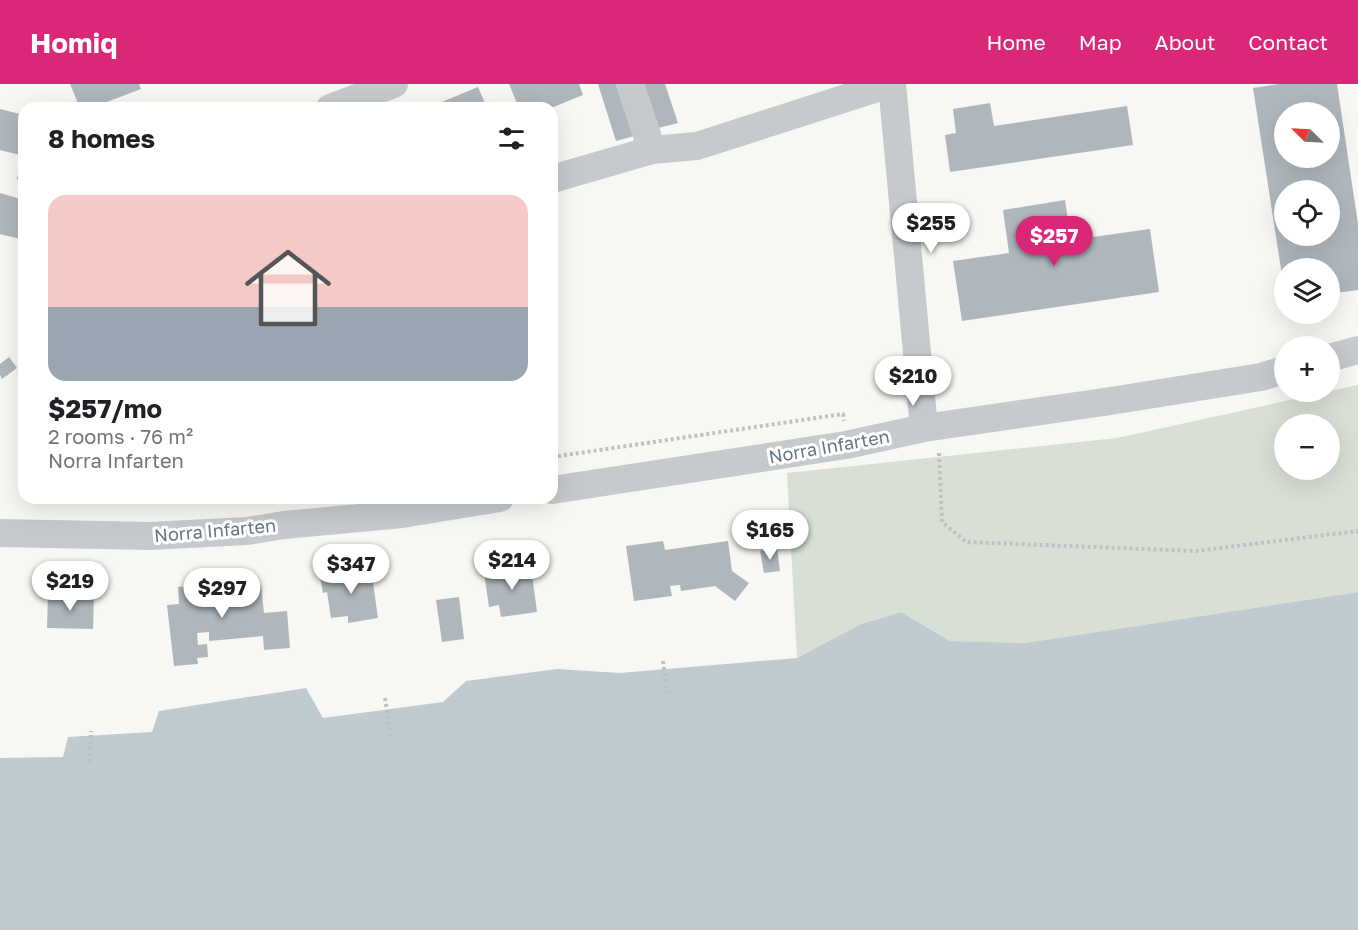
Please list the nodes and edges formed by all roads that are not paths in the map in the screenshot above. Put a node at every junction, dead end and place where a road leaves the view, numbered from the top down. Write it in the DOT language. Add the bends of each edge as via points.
graph roads {
  1 [pos="394,84"];
  2 [pos="630,84"];
  3 [pos="891,84"];
  4 [pos="346,102"];
  5 [pos="652,150"];
  6 [pos="558,177"];
  7 [pos="1358,350"];
  8 [pos="1340,355"];
  9 [pos="1274,373"];
  10 [pos="924,428"];
  11 [pos="558,489"];
  12 [pos="426,504"];
  13 [pos="401,506"];
  14 [pos="0,533"];
  1 -- 4 [label="street"];
  2 -- 5 [label="street"];
  3 -- 5 [label="street" via="698,146"];
  3 -- 10 [label="street"];
  5 -- 6 [label="street"];
  7 -- 8 [label="street"];
  9 -- 10 [label="street, Norra Infarten"];
  10 -- 11 [label="street, Norra Infarten" via="846,445"];
  12 -- 13 [label="street, Norra Infarten"];
  13 -- 14 [label="street, Norra Infarten" via="247,531 150,536"];
}
